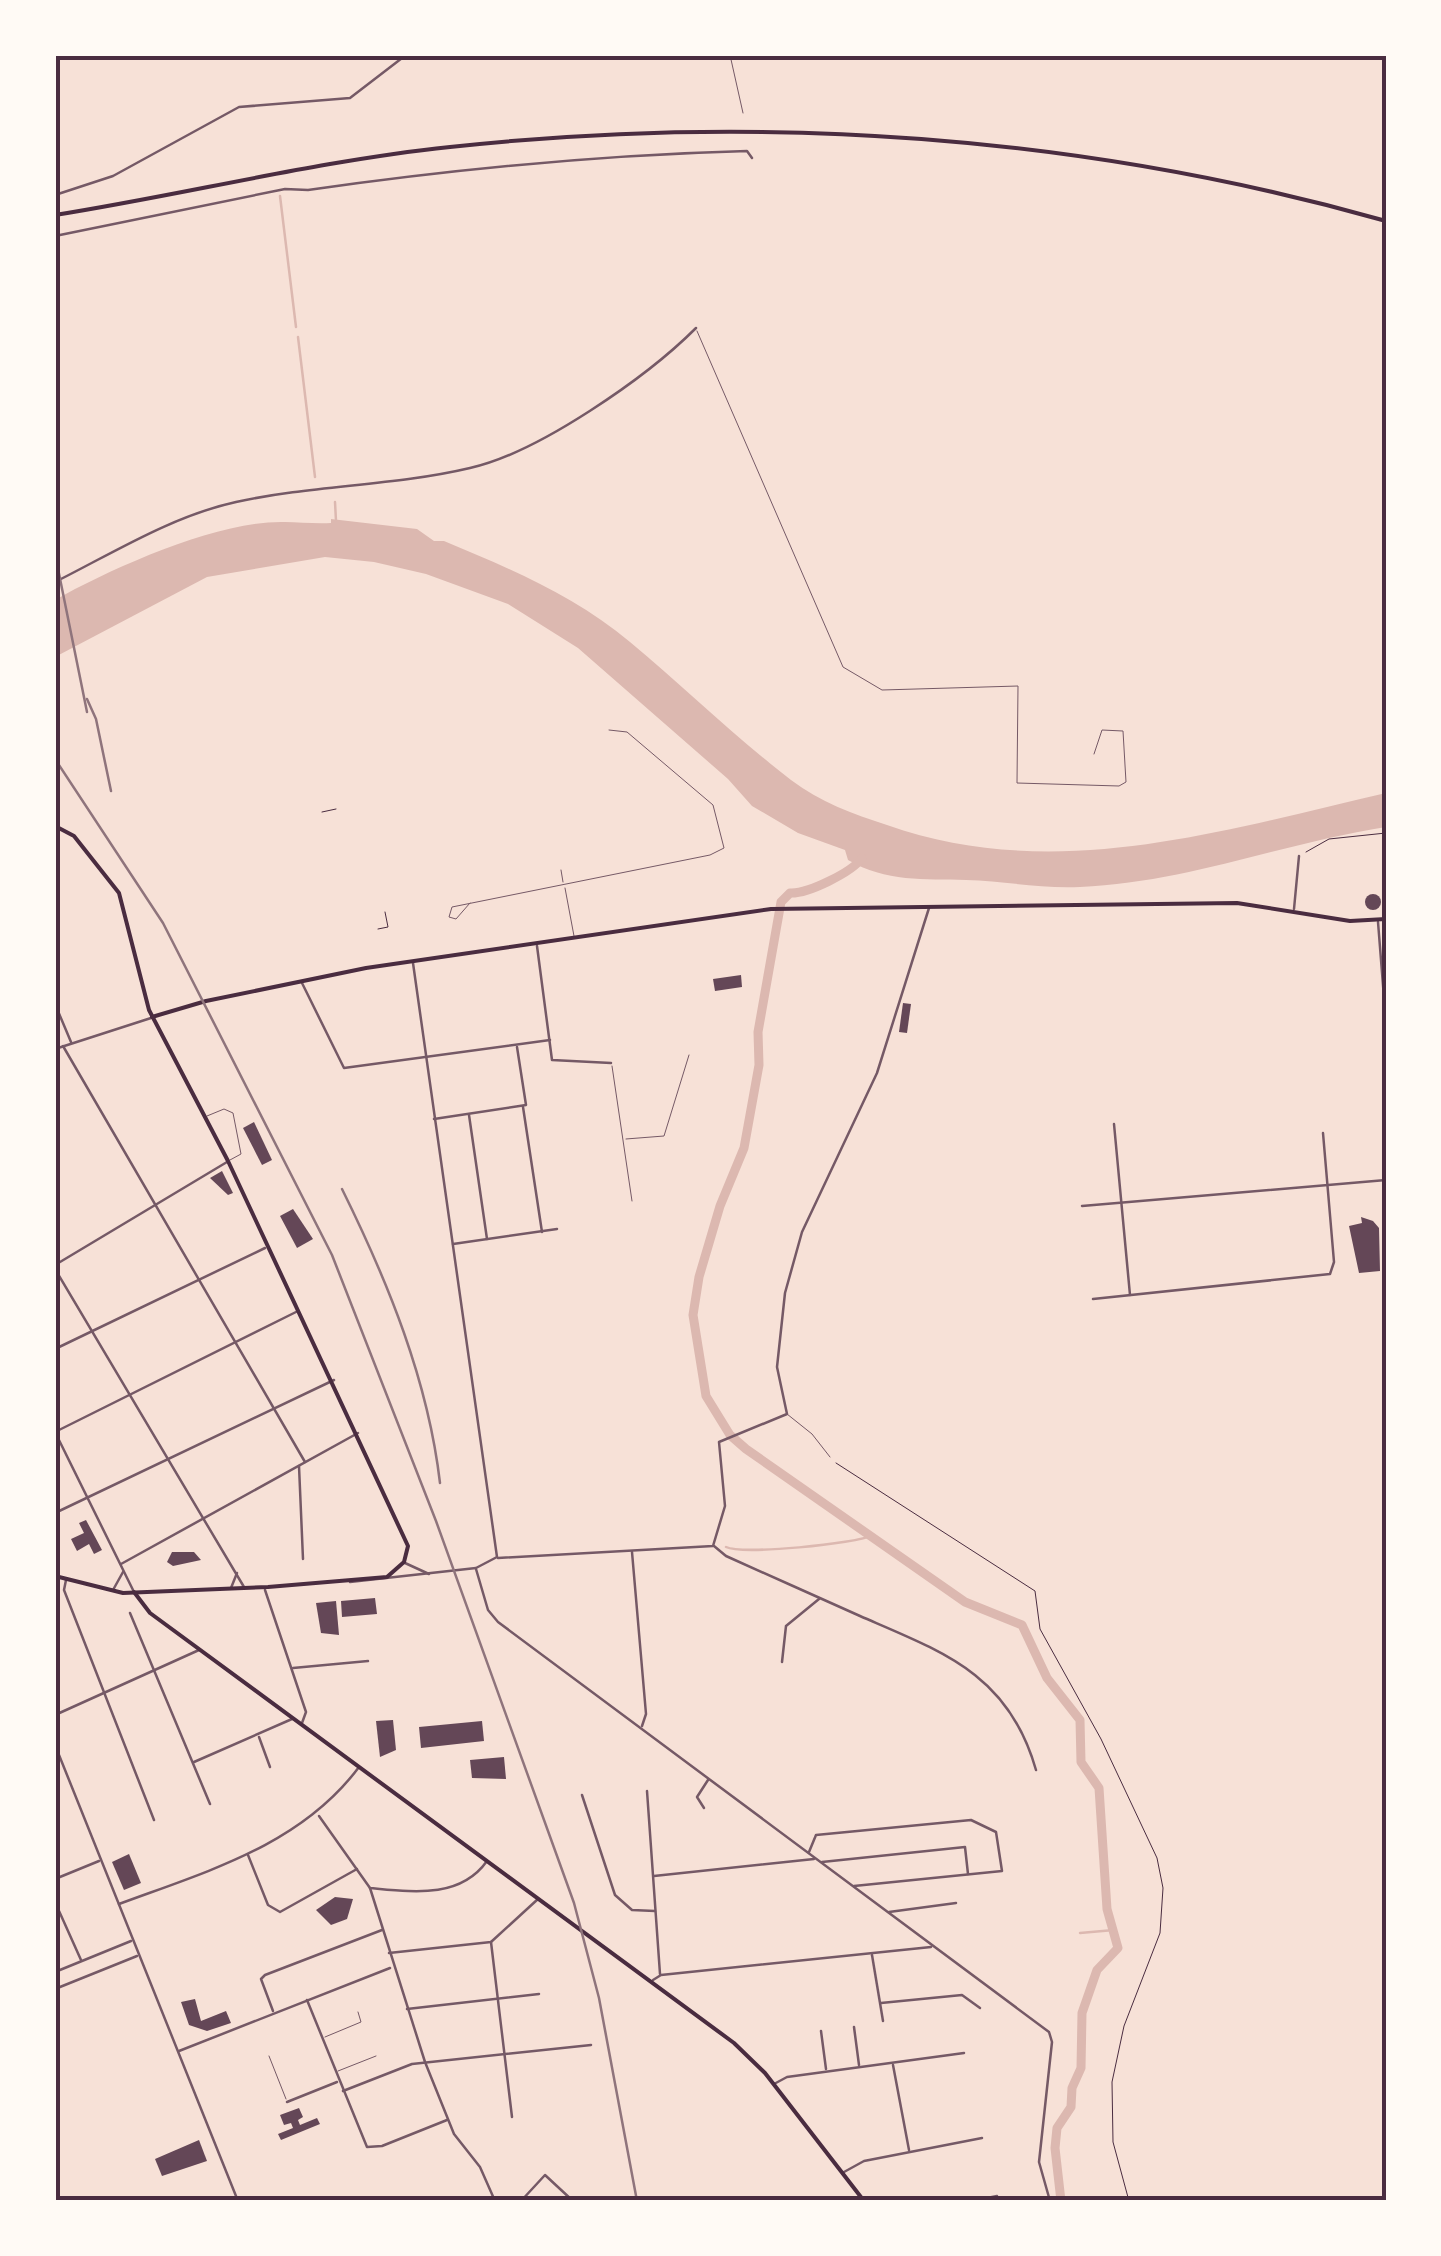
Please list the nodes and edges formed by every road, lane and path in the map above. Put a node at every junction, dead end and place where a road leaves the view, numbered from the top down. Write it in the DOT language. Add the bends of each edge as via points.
graph roads {
  1 [pos="406,55"];
  2 [pos="730,55"];
  3 [pos="744,113"];
  4 [pos="752,158"];
  5 [pos="55,194"];
  6 [pos="55,215"];
  7 [pos="1386,221"];
  8 [pos="55,236"];
  9 [pos="696,328"];
  10 [pos="55,582"];
  11 [pos="610,730"];
  12 [pos="1094,754"];
  13 [pos="336,809"];
  14 [pos="322,812"];
  15 [pos="58,827"];
  16 [pos="1386,833"];
  17 [pos="55,834"];
  18 [pos="1299,856"];
  19 [pos="561,870"];
  20 [pos="564,885"];
  21 [pos="470,904"];
  22 [pos="929,908"];
  23 [pos="1293,911"];
  24 [pos="384,912"];
  25 [pos="1386,918"];
  26 [pos="1377,920"];
  27 [pos="378,929"];
  28 [pos="574,938"];
  29 [pos="537,944"];
  30 [pos="412,961"];
  31 [pos="302,981"];
  32 [pos="55,1004"];
  33 [pos="1385,1009"];
  34 [pos="152,1017"];
  35 [pos="1386,1024"];
  36 [pos="550,1040"];
  37 [pos="72,1044"];
  38 [pos="517,1045"];
  39 [pos="63,1046"];
  40 [pos="55,1049"];
  41 [pos="689,1055"];
  42 [pos="425,1058"];
  43 [pos="612,1063"];
  44 [pos="523,1106"];
  45 [pos="469,1114"];
  46 [pos="204,1118"];
  47 [pos="434,1118"];
  48 [pos="1114,1124"];
  49 [pos="1323,1133"];
  50 [pos="622,1139"];
  51 [pos="228,1161"];
  52 [pos="1386,1180"];
  53 [pos="1327,1186"];
  54 [pos="632,1201"];
  55 [pos="1121,1203"];
  56 [pos="153,1205"];
  57 [pos="1082,1206"];
  58 [pos="557,1230"];
  59 [pos="542,1232"];
  60 [pos="488,1240"];
  61 [pos="452,1244"];
  62 [pos="265,1248"];
  63 [pos="55,1267"];
  64 [pos="198,1280"];
  65 [pos="1130,1296"];
  66 [pos="1093,1298"];
  67 [pos="298,1311"];
  68 [pos="94,1331"];
  69 [pos="235,1343"];
  70 [pos="55,1350"];
  71 [pos="334,1380"];
  72 [pos="131,1395"];
  73 [pos="275,1409"];
  74 [pos="787,1414"];
  75 [pos="55,1432"];
  76 [pos="358,1433"];
  77 [pos="830,1457"];
  78 [pos="170,1459"];
  79 [pos="305,1462"];
  80 [pos="298,1466"];
  81 [pos="87,1498"];
  82 [pos="55,1513"];
  83 [pos="204,1518"];
  84 [pos="713,1546"];
  85 [pos="632,1552"];
  86 [pos="497,1557"];
  87 [pos="303,1559"];
  88 [pos="404,1562"];
  89 [pos="120,1564"];
  90 [pos="476,1568"];
  91 [pos="123,1570"];
  92 [pos="237,1572"];
  93 [pos="431,1574"];
  94 [pos="55,1576"];
  95 [pos="66,1579"];
  96 [pos="350,1580"];
  97 [pos="244,1588"];
  98 [pos="229,1589"];
  99 [pos="112,1591"];
  100 [pos="266,1591"];
  101 [pos="134,1592"];
  102 [pos="820,1598"];
  103 [pos="130,1613"];
  104 [pos="200,1649"];
  105 [pos="368,1661"];
  106 [pos="782,1662"];
  107 [pos="292,1668"];
  108 [pos="155,1672"];
  109 [pos="104,1694"];
  110 [pos="55,1715"];
  111 [pos="292,1718"];
  112 [pos="301,1724"];
  113 [pos="641,1728"];
  114 [pos="258,1736"];
  115 [pos="55,1745"];
  116 [pos="192,1762"];
  117 [pos="270,1767"];
  118 [pos="359,1767"];
  119 [pos="1036,1770"];
  120 [pos="708,1779"];
  121 [pos="647,1791"];
  122 [pos="582,1795"];
  123 [pos="210,1804"];
  124 [pos="704,1808"];
  125 [pos="318,1815"];
  126 [pos="154,1820"];
  127 [pos="809,1853"];
  128 [pos="247,1854"];
  129 [pos="815,1858"];
  130 [pos="101,1860"];
  131 [pos="488,1860"];
  132 [pos="821,1862"];
  133 [pos="359,1868"];
  134 [pos="968,1874"];
  135 [pos="654,1876"];
  136 [pos="55,1879"];
  137 [pos="853,1887"];
  138 [pos="370,1888"];
  139 [pos="539,1898"];
  140 [pos="55,1902"];
  141 [pos="956,1903"];
  142 [pos="118,1904"];
  143 [pos="655,1910"];
  144 [pos="888,1913"];
  145 [pos="382,1930"];
  146 [pos="133,1941"];
  147 [pos="491,1942"];
  148 [pos="81,1943"];
  149 [pos="75,1945"];
  150 [pos="932,1946"];
  151 [pos="389,1954"];
  152 [pos="138,1955"];
  153 [pos="872,1955"];
  154 [pos="82,1962"];
  155 [pos="393,1966"];
  156 [pos="55,1972"];
  157 [pos="660,1975"];
  158 [pos="652,1981"];
  159 [pos="55,1989"];
  160 [pos="539,1994"];
  161 [pos="498,1999"];
  162 [pos="307,2000"];
  163 [pos="881,2003"];
  164 [pos="980,2008"];
  165 [pos="406,2009"];
  166 [pos="274,2012"];
  167 [pos="358,2012"];
  168 [pos="883,2021"];
  169 [pos="854,2026"];
  170 [pos="821,2031"];
  171 [pos="322,2038"];
  172 [pos="591,2045"];
  173 [pos="178,2052"];
  174 [pos="964,2053"];
  175 [pos="504,2054"];
  176 [pos="269,2056"];
  177 [pos="376,2056"];
  178 [pos="425,2062"];
  179 [pos="892,2062"];
  180 [pos="859,2066"];
  181 [pos="826,2071"];
  182 [pos="335,2072"];
  183 [pos="338,2082"];
  184 [pos="774,2084"];
  185 [pos="343,2091"];
  186 [pos="287,2102"];
  187 [pos="512,2117"];
  188 [pos="449,2120"];
  189 [pos="982,2138"];
  190 [pos="909,2152"];
  191 [pos="842,2173"];
  192 [pos="997,2196"];
  193 [pos="978,2200"];
  194 [pos="238,2201"];
  195 [pos="495,2201"];
  196 [pos="521,2201"];
  197 [pos="573,2201"];
  198 [pos="864,2201"];
  199 [pos="972,2201"];
  200 [pos="1050,2201"];
  201 [pos="1129,2201"];
  1 -- 5 [label="street" via="350,98 239,107 113,176"];
  2 -- 3 [label="lane"];
  4 -- 8 [label="street" via="747,151 602,154 268,192"];
  6 -- 7 [label="main road" via="451,146 620,134 872,135 1082,156"];
  9 -- 10 [label="street" via="576,418 484,464 234,502"];
  9 -- 12 [label="lane" via="843,668 882,690 1018,686 1017,783 1126,782 1123,731 1102,730"];
  11 -- 20 [label="lane" via="627,732 713,806 725,845 710,855"];
  13 -- 14 [label="path"];
  15 -- 17 [label="street"];
  15 -- 34 [label="main road" via="78,840 119,893"];
  16 -- 18 [label="path" via="1329,839"];
  18 -- 23 [label="street"];
  19 -- 20 [label="lane"];
  20 -- 21 [label="lane"];
  20 -- 28 [label="lane"];
  22 -- 23 [label="main road" via="1237,903"];
  22 -- 28 [label="main road" via="771,909"];
  22 -- 74 [label="street" via="877,1073 802,1232 780,1320 777,1367"];
  23 -- 26 [label="main road"];
  24 -- 27 [label="path" via="388,926"];
  25 -- 26 [label="main road"];
  26 -- 33 [label="street"];
  28 -- 29 [label="main road"];
  29 -- 30 [label="main road"];
  29 -- 36 [label="street"];
  30 -- 31 [label="main road"];
  30 -- 42 [label="street"];
  31 -- 34 [label="main road"];
  31 -- 42 [label="street" via="344,1068"];
  32 -- 37 [label="street"];
  33 -- 35 [label="street"];
  34 -- 37 [label="street"];
  34 -- 46 [label="main road"];
  36 -- 38 [label="street"];
  36 -- 43 [label="street" via="554,1062"];
  37 -- 39 [label="street"];
  38 -- 42 [label="street"];
  38 -- 44 [label="street"];
  39 -- 40 [label="street"];
  39 -- 56 [label="street"];
  41 -- 50 [label="lane" via="664,1136"];
  42 -- 47 [label="street"];
  43 -- 50 [label="lane"];
  44 -- 45 [label="street"];
  44 -- 59 [label="street"];
  45 -- 47 [label="street"];
  45 -- 60 [label="street"];
  46 -- 51 [label="main road"];
  46 -- 51 [label="lane" via="224,1109 233,1114 242,1154"];
  47 -- 61 [label="street"];
  48 -- 55 [label="street"];
  49 -- 53 [label="street"];
  50 -- 54 [label="lane"];
  51 -- 56 [label="street"];
  51 -- 62 [label="main road"];
  52 -- 53 [label="street"];
  53 -- 55 [label="street"];
  53 -- 65 [label="street" via="1334,1262 1324,1278"];
  55 -- 57 [label="street"];
  55 -- 65 [label="street"];
  56 -- 63 [label="street"];
  56 -- 64 [label="street"];
  58 -- 59 [label="street"];
  59 -- 60 [label="street"];
  60 -- 61 [label="street"];
  61 -- 86 [label="street"];
  62 -- 64 [label="street"];
  62 -- 67 [label="main road"];
  63 -- 68 [label="street"];
  64 -- 68 [label="street"];
  64 -- 69 [label="street"];
  65 -- 66 [label="street"];
  67 -- 69 [label="street"];
  67 -- 71 [label="main road"];
  68 -- 70 [label="street"];
  68 -- 72 [label="street"];
  69 -- 72 [label="street"];
  69 -- 73 [label="street"];
  71 -- 73 [label="street"];
  71 -- 76 [label="main road"];
  72 -- 75 [label="street"];
  72 -- 78 [label="street"];
  73 -- 78 [label="street"];
  73 -- 79 [label="street"];
  74 -- 77 [label="lane"];
  74 -- 84 [label="street" via="719,1442 725,1506"];
  75 -- 81 [label="street"];
  76 -- 79 [label="street"];
  76 -- 88 [label="main road" via="406,1536"];
  77 -- 201 [label="path" via="1035,1592 1040,1629 1157,1858 1160,1933 1124,2026 1112,2082 1112,2131"];
  78 -- 81 [label="street"];
  78 -- 83 [label="street"];
  79 -- 80 [label="street"];
  80 -- 83 [label="street"];
  80 -- 87 [label="street"];
  81 -- 82 [label="street"];
  81 -- 89 [label="street"];
  83 -- 89 [label="street"];
  83 -- 92 [label="street"];
  84 -- 85 [label="street"];
  84 -- 102 [label="street"];
  85 -- 86 [label="street"];
  85 -- 113 [label="street" via="646,1714"];
  86 -- 90 [label="street"];
  88 -- 93 [label="street"];
  88 -- 96 [label="main road" via="387,1577"];
  89 -- 91 [label="street"];
  90 -- 93 [label="street"];
  90 -- 113 [label="street" via="498,1622"];
  91 -- 99 [label="street"];
  91 -- 101 [label="street"];
  92 -- 97 [label="street"];
  92 -- 98 [label="street"];
  93 -- 96 [label="street"];
  94 -- 95 [label="main road"];
  95 -- 99 [label="main road"];
  95 -- 109 [label="street" via="64,1590"];
  96 -- 100 [label="main road"];
  97 -- 98 [label="main road"];
  97 -- 100 [label="main road"];
  98 -- 101 [label="main road"];
  99 -- 101 [label="main road"];
  100 -- 107 [label="street"];
  101 -- 104 [label="main road" via="145,1609"];
  102 -- 106 [label="street" via="786,1626"];
  102 -- 119 [label="street" via="928,1644 978,1675 1013,1712"];
  103 -- 108 [label="street"];
  104 -- 108 [label="street"];
  104 -- 111 [label="main road"];
  105 -- 107 [label="street"];
  107 -- 112 [label="street" via="306,1712"];
  108 -- 109 [label="street"];
  108 -- 116 [label="street"];
  109 -- 110 [label="street"];
  109 -- 126 [label="street"];
  111 -- 112 [label="main road"];
  111 -- 114 [label="street"];
  112 -- 118 [label="main road"];
  113 -- 120 [label="street"];
  114 -- 116 [label="street"];
  114 -- 117 [label="street"];
  115 -- 130 [label="street"];
  116 -- 123 [label="street"];
  118 -- 125 [label="street"];
  118 -- 131 [label="main road"];
  120 -- 124 [label="street" via="697,1797"];
  120 -- 127 [label="street"];
  121 -- 135 [label="street"];
  122 -- 143 [label="street" via="615,1895 632,1910"];
  125 -- 128 [label="street"];
  125 -- 133 [label="street"];
  127 -- 129 [label="street"];
  127 -- 134 [label="street" via="816,1835 971,1820 996,1832 1002,1871"];
  128 -- 133 [label="street" via="268,1905 280,1912"];
  128 -- 142 [label="street"];
  129 -- 132 [label="street"];
  129 -- 135 [label="street"];
  130 -- 136 [label="street"];
  130 -- 142 [label="street"];
  131 -- 138 [label="street" via="457,1888"];
  131 -- 139 [label="main road"];
  132 -- 134 [label="street" via="965,1848"];
  132 -- 137 [label="street"];
  133 -- 138 [label="street"];
  134 -- 137 [label="street"];
  135 -- 143 [label="street"];
  137 -- 144 [label="street"];
  138 -- 145 [label="street"];
  139 -- 147 [label="street"];
  139 -- 158 [label="main road"];
  140 -- 149 [label="street"];
  141 -- 144 [label="street"];
  142 -- 146 [label="street"];
  143 -- 157 [label="street"];
  144 -- 150 [label="street"];
  145 -- 151 [label="street"];
  145 -- 166 [label="street" via="260,1979"];
  146 -- 152 [label="street"];
  146 -- 154 [label="street"];
  147 -- 151 [label="street"];
  147 -- 161 [label="street"];
  148 -- 149 [label="street"];
  149 -- 154 [label="street"];
  150 -- 153 [label="street"];
  150 -- 200 [label="street" via="1051,2036 1038,2162"];
  151 -- 155 [label="street"];
  152 -- 159 [label="street"];
  152 -- 173 [label="street"];
  153 -- 157 [label="street"];
  153 -- 163 [label="street"];
  154 -- 156 [label="street"];
  155 -- 162 [label="street"];
  155 -- 165 [label="street"];
  157 -- 158 [label="street"];
  158 -- 184 [label="main road" via="734,2043"];
  160 -- 161 [label="street"];
  161 -- 165 [label="street"];
  161 -- 175 [label="street"];
  162 -- 166 [label="street"];
  162 -- 171 [label="street"];
  163 -- 164 [label="street" via="962,1995"];
  163 -- 168 [label="street"];
  165 -- 178 [label="street"];
  166 -- 173 [label="street"];
  167 -- 171 [label="lane" via="361,2022"];
  169 -- 180 [label="street"];
  170 -- 181 [label="street"];
  171 -- 182 [label="street"];
  172 -- 175 [label="street"];
  173 -- 194 [label="street"];
  174 -- 179 [label="street"];
  175 -- 178 [label="street"];
  175 -- 187 [label="street"];
  176 -- 186 [label="lane"];
  177 -- 182 [label="lane"];
  178 -- 185 [label="street"];
  178 -- 188 [label="street"];
  179 -- 180 [label="street"];
  179 -- 190 [label="street"];
  180 -- 181 [label="street"];
  181 -- 184 [label="street"];
  182 -- 183 [label="street"];
  183 -- 185 [label="street"];
  183 -- 186 [label="street"];
  184 -- 191 [label="main road"];
  185 -- 188 [label="street" via="366,2147"];
  188 -- 195 [label="street"];
  189 -- 190 [label="street"];
  190 -- 191 [label="street" via="859,2162"];
  191 -- 198 [label="main road"];
  192 -- 193 [label="street"];
  193 -- 199 [label="street"];
  196 -- 197 [label="street" via="545,2175"];
}
